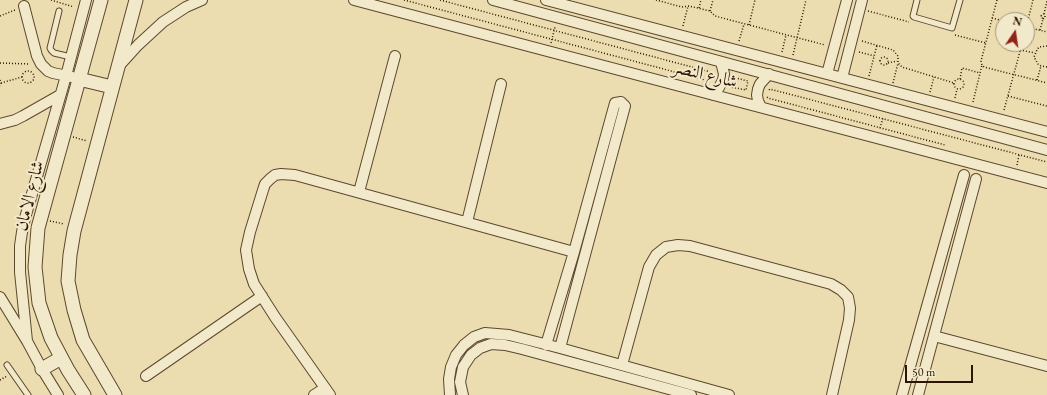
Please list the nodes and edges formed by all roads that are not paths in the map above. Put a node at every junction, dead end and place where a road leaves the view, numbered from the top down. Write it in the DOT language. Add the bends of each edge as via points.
graph roads {
  1 [pos="101,0"];
  2 [pos="136,0"];
  3 [pos="202,0"];
  4 [pos="354,0"];
  5 [pos="493,0"];
  6 [pos="546,0"];
  7 [pos="847,0"];
  8 [pos="862,0"];
  9 [pos="917,0"];
  10 [pos="960,0"];
  11 [pos="85,5"];
  12 [pos="24,6"];
  13 [pos="59,11"];
  14 [pos="590,12"];
  15 [pos="588,25"];
  16 [pos="395,56"];
  17 [pos="71,58"];
  18 [pos="721,62"];
  19 [pos="118,68"];
  20 [pos="769,74"];
  21 [pos="827,74"];
  22 [pos="66,76"];
  23 [pos="842,78"];
  24 [pos="79,79"];
  25 [pos="501,84"];
  26 [pos="112,87"];
  27 [pos="60,95"];
  28 [pos="713,95"];
  29 [pos="911,96"];
  30 [pos="761,107"];
  31 [pos="906,112"];
  32 [pos="0,116"];
  33 [pos="14,120"];
  34 [pos="0,124"];
  35 [pos="1047,132"];
  36 [pos="603,149"];
  37 [pos="1047,150"];
  38 [pos="613,151"];
  39 [pos="964,175"];
  40 [pos="976,178"];
  41 [pos="1047,183"];
  42 [pos="359,192"];
  43 [pos="467,222"];
  44 [pos="574,252"];
  45 [pos="939,262"];
  46 [pos="953,266"];
  47 [pos="262,296"];
  48 [pos="560,298"];
  49 [pos="573,301"];
  50 [pos="1,302"];
  51 [pos="934,336"];
  52 [pos="27,341"];
  53 [pos="546,345"];
  54 [pos="560,348"];
  55 [pos="61,358"];
  56 [pos="7,365"];
  57 [pos="622,365"];
  58 [pos="1047,366"];
  59 [pos="42,368"];
  60 [pos="146,376"];
  61 [pos="906,380"];
  62 [pos="921,384"];
  63 [pos="700,391"];
  64 [pos="327,392"];
  65 [pos="28,395"];
  66 [pos="58,395"];
  67 [pos="84,395"];
  68 [pos="115,395"];
  69 [pos="314,395"];
  70 [pos="450,395"];
  71 [pos="463,395"];
  72 [pos="691,395"];
  73 [pos="728,395"];
  74 [pos="832,395"];
  75 [pos="902,395"];
  76 [pos="918,395"];
  1 -- 24 [label="street, شارع الامان"];
  2 -- 19 [label="street"];
  3 -- 19 [label="street" via="163,22"];
  4 -- 28 [label="street, شارع النصر"];
  5 -- 15 [label="street, شارع النصر"];
  6 -- 14 [label="street"];
  7 -- 21 [label="street"];
  8 -- 23 [label="street"];
  9 -- 10 [label="lane" via="914,17 952,28"];
  11 -- 17 [label="street"];
  12 -- 22 [label="street" via="41,64 48,71"];
  13 -- 17 [label="lane" via="50,48 54,53"];
  14 -- 15 [label="street"];
  14 -- 21 [label="street"];
  15 -- 18 [label="street, شارع النصر"];
  16 -- 42 [label="street"];
  17 -- 22 [label="street"];
  18 -- 20 [label="street, شارع النصر"];
  18 -- 28 [label="street" via="723,80"];
  19 -- 26 [label="street"];
  20 -- 30 [label="street" via="758,89 757,96"];
  20 -- 31 [label="street, شارع النصر"];
  21 -- 23 [label="street"];
  22 -- 24 [label="street"];
  22 -- 27 [label="street"];
  23 -- 29 [label="street"];
  24 -- 26 [label="street"];
  24 -- 55 [label="street, شارع الامان" via="40,219 35,267 39,303 50,338"];
  25 -- 43 [label="street"];
  26 -- 68 [label="street" via="75,226 68,281 83,340"];
  27 -- 33 [label="street"];
  27 -- 52 [label="street" via="22,232 20,272"];
  28 -- 30 [label="street, شارع النصر"];
  29 -- 31 [label="street"];
  29 -- 35 [label="street"];
  30 -- 41 [label="street, شارع النصر" via="879,133"];
  31 -- 37 [label="street, شارع النصر"];
  32 -- 33 [label="street"];
  33 -- 34 [label="street"];
  36 -- 38 [label="street"];
  36 -- 38 [label="street" via="615,103 621,102 625,106"];
  36 -- 44 [label="street"];
  38 -- 49 [label="street"];
  39 -- 45 [label="street"];
  40 -- 46 [label="street"];
  42 -- 43 [label="street"];
  42 -- 47 [label="street" via="288,173 275,175 265,184 246,250 252,279"];
  43 -- 44 [label="street"];
  44 -- 48 [label="street"];
  45 -- 46 [label="street"];
  45 -- 61 [label="street"];
  46 -- 51 [label="street"];
  47 -- 60 [label="street"];
  47 -- 64 [label="street"];
  48 -- 49 [label="street"];
  48 -- 53 [label="street"];
  49 -- 54 [label="street"];
  50 -- 52 [label="street"];
  51 -- 58 [label="street"];
  51 -- 62 [label="street"];
  52 -- 59 [label="street"];
  53 -- 54 [label="street"];
  53 -- 70 [label="street" via="509,335 485,333 474,337 456,355 451,367"];
  54 -- 57 [label="street"];
  55 -- 59 [label="street"];
  55 -- 67 [label="street, شارع الامان"];
  56 -- 65 [label="lane"];
  57 -- 63 [label="street"];
  57 -- 74 [label="street" via="649,267 656,255 666,247 690,246 831,284 848,297 849,320"];
  59 -- 66 [label="street"];
  61 -- 62 [label="street"];
  61 -- 75 [label="street"];
  62 -- 76 [label="street"];
  63 -- 73 [label="street"];
  64 -- 69 [label="street"];
  71 -- 72 [label="street" via="460,382 463,367 471,355 480,348 492,344 522,349"];
}
